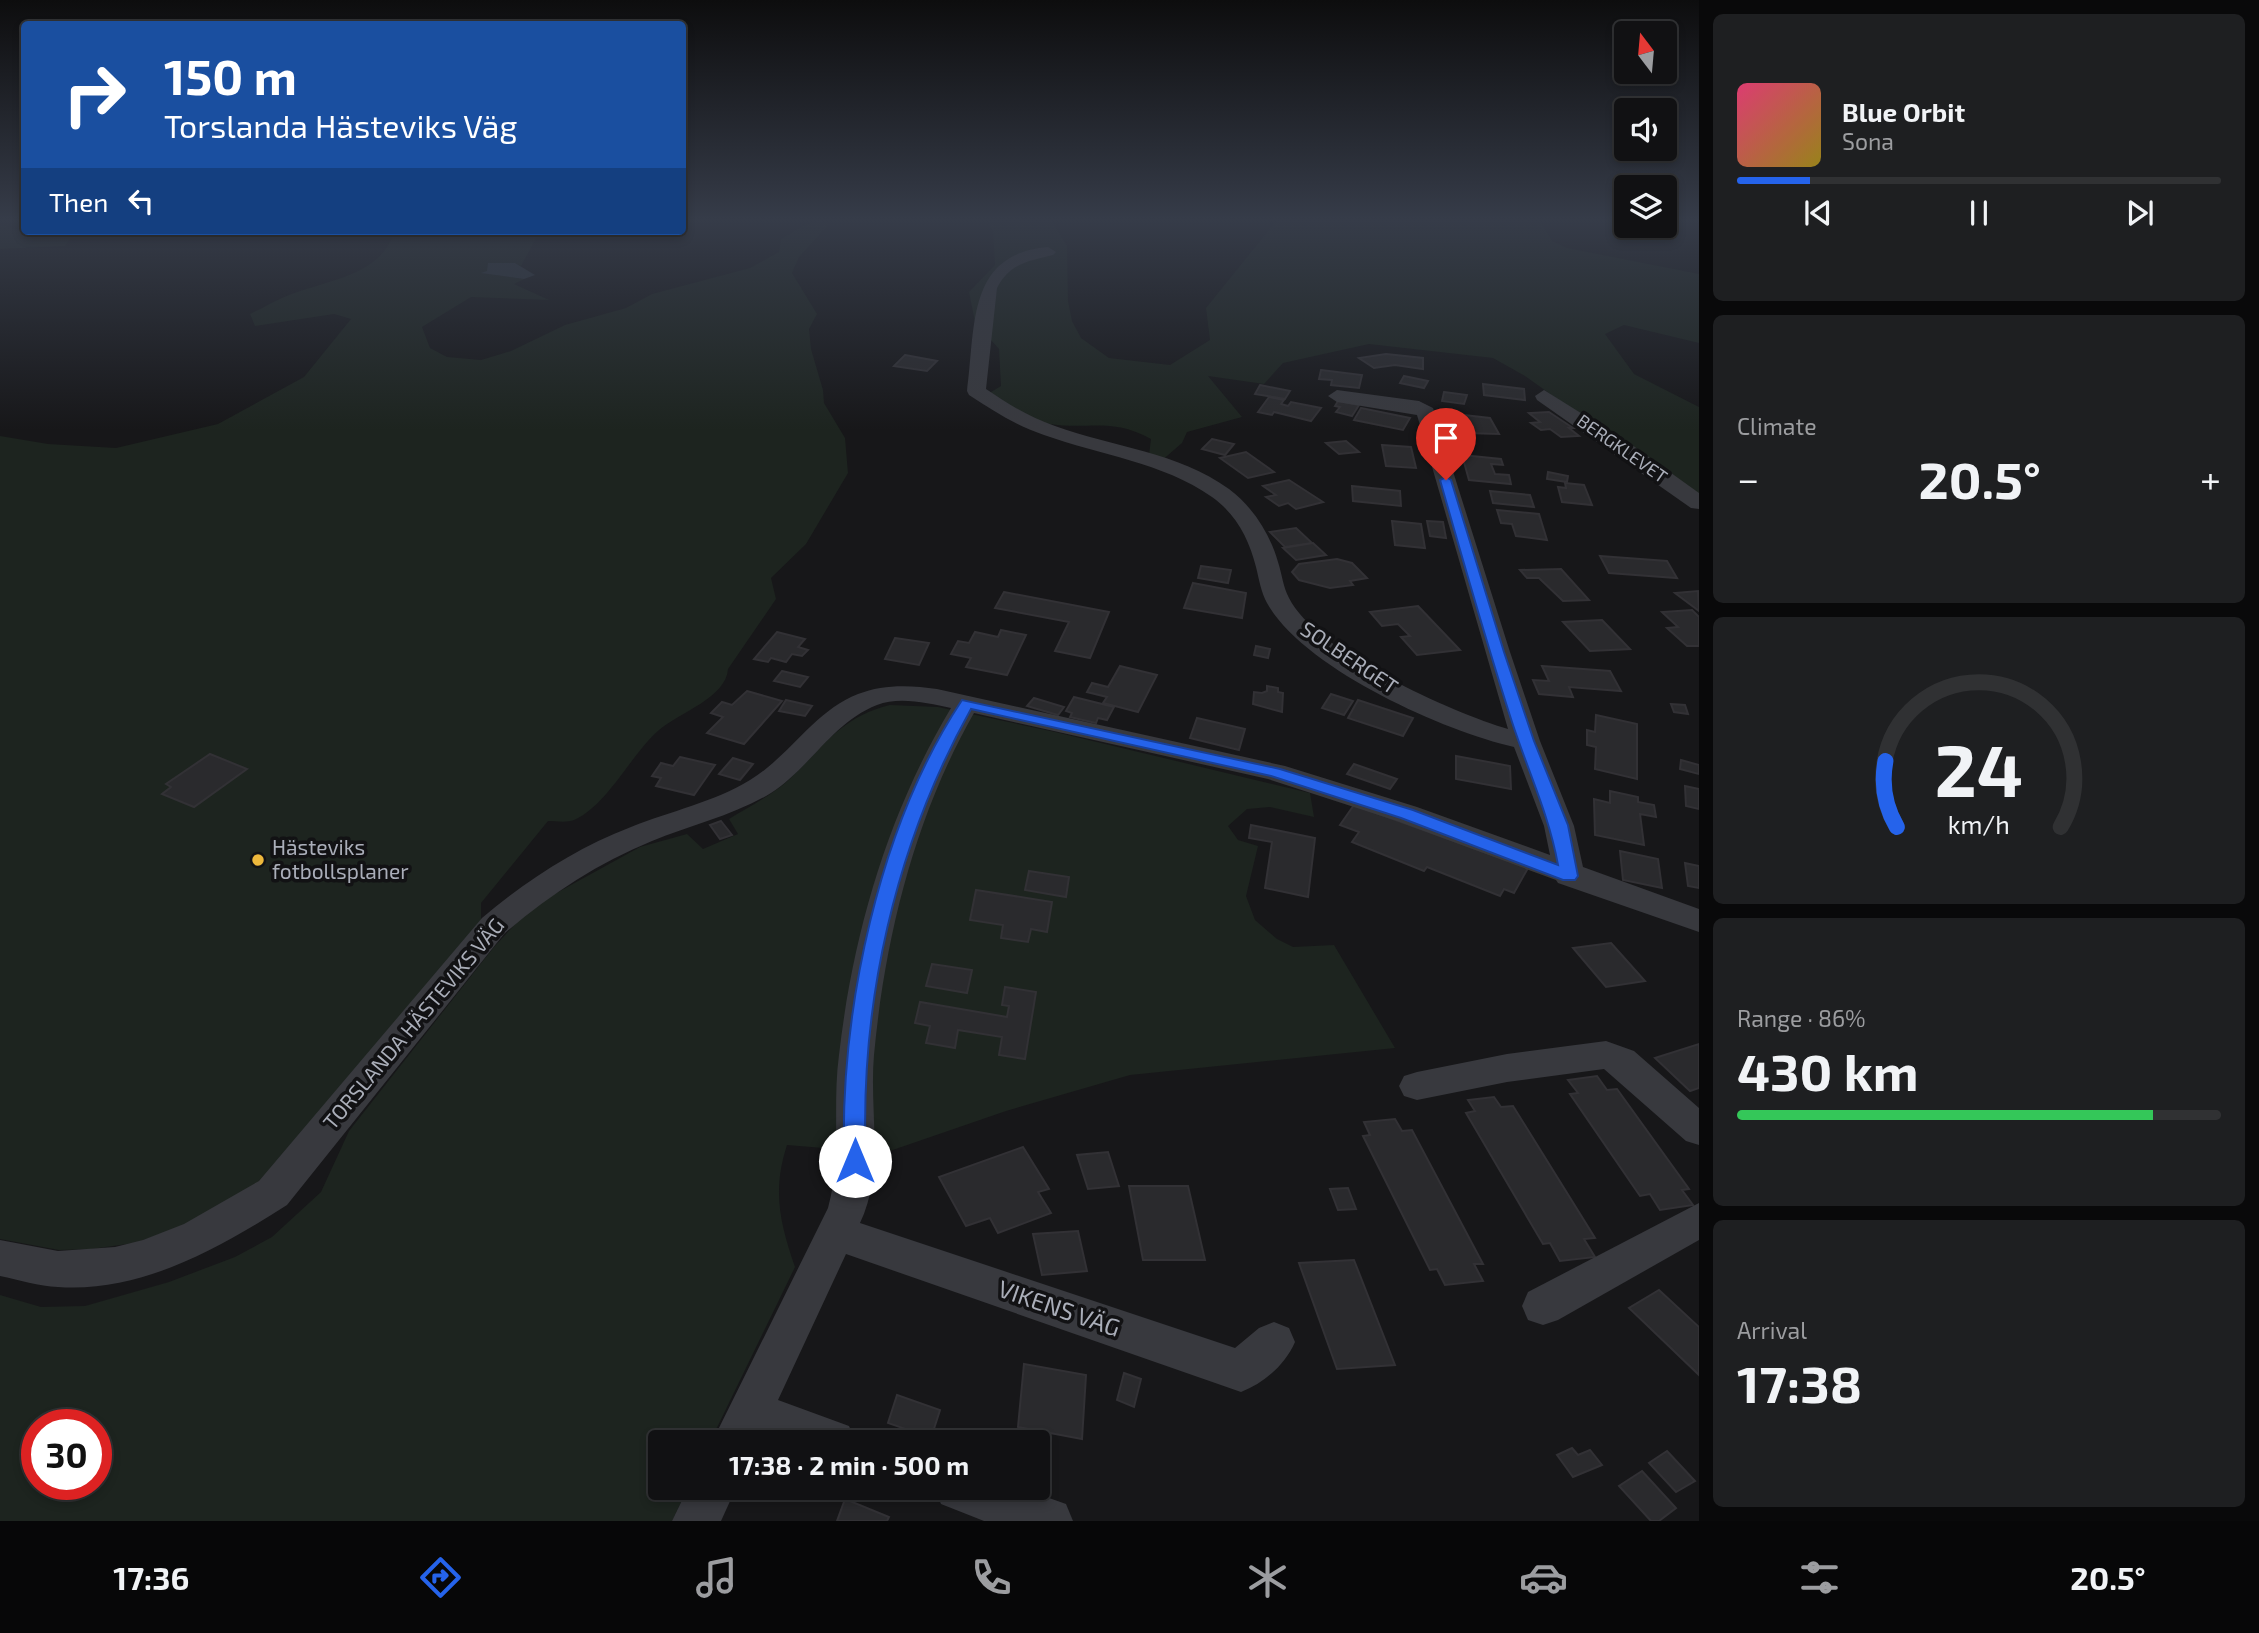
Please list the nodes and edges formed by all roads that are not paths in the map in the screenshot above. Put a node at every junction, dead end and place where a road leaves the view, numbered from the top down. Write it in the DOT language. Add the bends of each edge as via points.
graph roads {
  1 [pos="989,289"];
  2 [pos="1337,396"];
  3 [pos="1544,397"];
  4 [pos="1699,503"];
  5 [pos="967,703"];
  6 [pos="1526,741"];
  7 [pos="1569,876"];
  8 [pos="1699,922"];
  9 [pos="1417,1086"];
  10 [pos="1699,1130"];
  11 [pos="1699,1220"];
  12 [pos="836,1233"];
  13 [pos="0,1258"];
  14 [pos="1543,1306"];
  15 [pos="1274,1342"];
  16 [pos="743,1427"];
  17 [pos="761,1430"];
  18 [pos="707,1500"];
  19 [pos="990,1500"];
  20 [pos="696,1521"];
  21 [pos="1049,1521"];
  1 -- 6 [label="street, SOLBERGET" via="976,391 1023,421 1159,464 1220,494 1259,536 1279,603 1314,639 1401,694 1457,721 1502,738"];
  2 -- 6 [label="street" via="1419,407 1426,412"];
  3 -- 4 [label="street, BERGKLEVET"];
  5 -- 7 [label="street, TORSLANDA HÄSTEVIKS VÄG" via="1275,772 1407,814"];
  5 -- 12 [label="street" via="936,757 901,844 869,965 856,1058 854,1184"];
  5 -- 13 [label="street, TORSLANDA HÄSTEVIKS VÄG" via="915,693 870,698 830,722 761,786 604,851 521,900 453,972 273,1193 212,1231 176,1247 92,1267 60,1269"];
  6 -- 7 [label="street" via="1559,825"];
  7 -- 8 [label="street, TORSLANDA HÄSTEVIKS VÄG"];
  9 -- 10 [label="street" via="1606,1055 1621,1061"];
  11 -- 14 [label="street"];
  12 -- 15 [label="street, VIKENS VÄG" via="1241,1371"];
  12 -- 16 [label="street"];
  16 -- 17 [label="street"];
  18 -- 20 [label="street"];
  19 -- 21 [label="street"];
}
